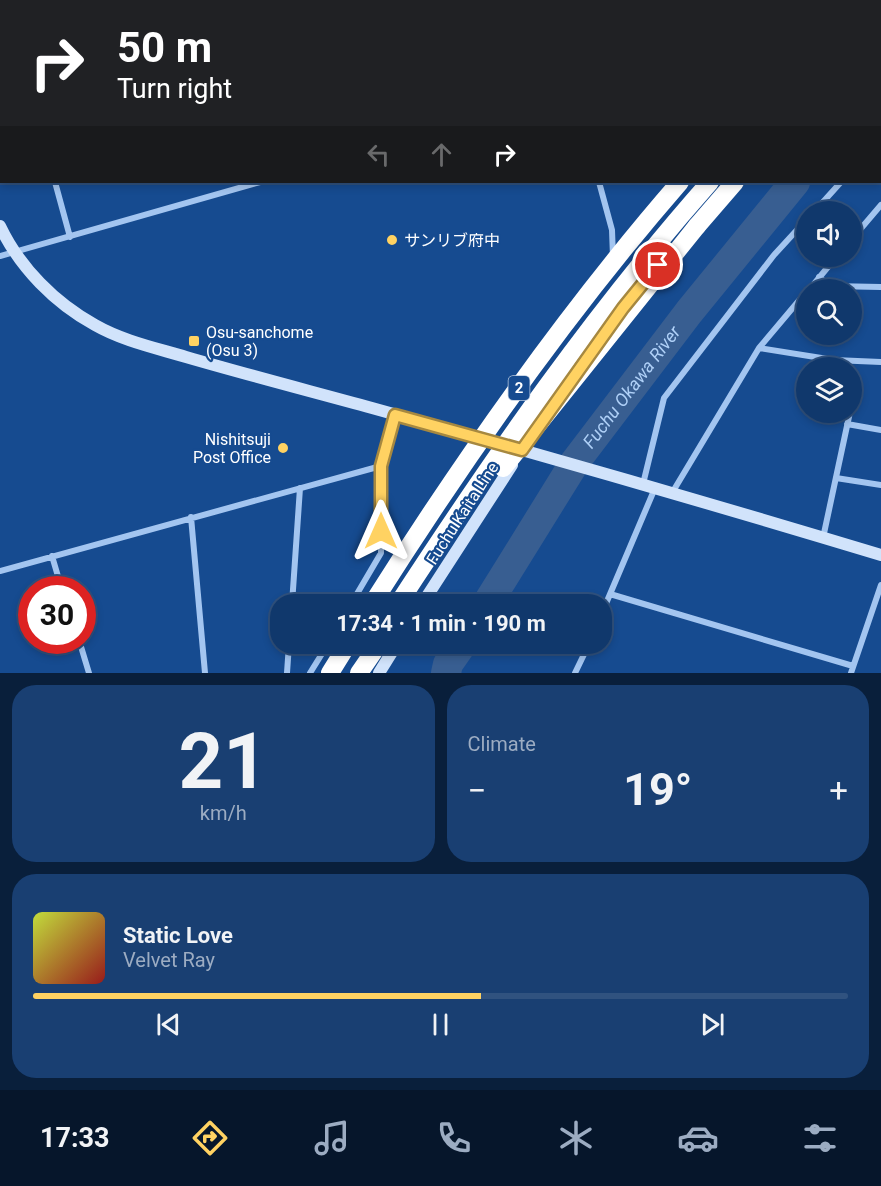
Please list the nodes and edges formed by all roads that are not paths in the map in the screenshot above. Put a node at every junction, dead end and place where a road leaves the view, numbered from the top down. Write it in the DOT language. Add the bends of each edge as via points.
graph roads {
  1 [pos="56,183"];
  2 [pos="257,183"];
  3 [pos="599,183"];
  4 [pos="669,183"];
  5 [pos="679,183"];
  6 [pos="709,183"];
  7 [pos="725,183"];
  8 [pos="734,183"];
  9 [pos="840,183"];
  10 [pos="824,201"];
  11 [pos="881,206"];
  12 [pos="0,226"];
  13 [pos="862,228"];
  14 [pos="796,231"];
  15 [pos="70,237"];
  16 [pos="622,251"];
  17 [pos="15,252"];
  18 [pos="0,256"];
  19 [pos="828,267"];
  20 [pos="613,272"];
  21 [pos="819,277"];
  22 [pos="613,282"];
  23 [pos="881,287"];
  24 [pos="618,300"];
  25 [pos="796,304"];
  26 [pos="759,348"];
  27 [pos="881,362"];
  28 [pos="395,415"];
  29 [pos="847,424"];
  30 [pos="881,430"];
  31 [pos="522,450"];
  32 [pos="381,466"];
  33 [pos="836,478"];
  34 [pos="881,485"];
  35 [pos="649,486"];
  36 [pos="300,488"];
  37 [pos="671,493"];
  38 [pos="191,517"];
  39 [pos="823,538"];
  40 [pos="881,555"];
  41 [pos="52,556"];
  42 [pos="0,571"];
  43 [pos="58,576"];
  44 [pos="881,585"];
  45 [pos="293,594"];
  46 [pos="357,594"];
  47 [pos="379,594"];
  48 [pos="405,594"];
  49 [pos="413,594"];
  50 [pos="428,594"];
  51 [pos="610,594"];
  52 [pos="612,595"];
  53 [pos="83,654"];
  54 [pos="288,654"];
  55 [pos="322,654"];
  56 [pos="342,654"];
  57 [pos="367,654"];
  58 [pos="371,654"];
  59 [pos="391,654"];
  60 [pos="584,654"];
  61 [pos="852,670"];
  62 [pos="89,673"];
  63 [pos="205,673"];
  64 [pos="287,673"];
  65 [pos="310,673"];
  66 [pos="330,673"];
  67 [pos="357,673"];
  68 [pos="379,673"];
  69 [pos="575,673"];
  1 -- 15 [label="street"];
  2 -- 15 [label="street"];
  3 -- 20 [label="street" via="612,230"];
  4 -- 16 [label="highway, bridge"];
  5 -- 16 [label="highway, 2, bridge"];
  6 -- 48 [label="highway, 2, bridge" via="639,266 511,436"];
  7 -- 31 [label="street, Fuchu Kaita Line" via="623,308"];
  8 -- 49 [label="highway, bridge" via="510,458"];
  9 -- 10 [label="street"];
  11 -- 13 [label="street"];
  12 -- 17 [label="street"];
  14 -- 35 [label="street" via="664,398"];
  15 -- 17 [label="street"];
  16 -- 47 [label="highway, 2, bridge" via="544,352"];
  17 -- 18 [label="street"];
  17 -- 28 [label="street" via="55,297 82,318 113,334"];
  19 -- 21 [label="street"];
  21 -- 23 [label="street" via="830,286"];
  22 -- 24 [label="street"];
  25 -- 26 [label="street"];
  26 -- 27 [label="street" via="834,360"];
  26 -- 37 [label="street"];
  28 -- 31 [label="street"];
  28 -- 32 [label="street"];
  29 -- 30 [label="street"];
  29 -- 33 [label="street"];
  31 -- 35 [label="street"];
  31 -- 50 [label="street, Fuchu Kaita Line"];
  32 -- 36 [label="street"];
  32 -- 46 [label="street" via="381,553"];
  33 -- 34 [label="street"];
  33 -- 39 [label="street"];
  35 -- 37 [label="street"];
  35 -- 51 [label="street"];
  36 -- 38 [label="street"];
  36 -- 45 [label="street"];
  37 -- 39 [label="street"];
  38 -- 41 [label="street"];
  38 -- 63 [label="street"];
  39 -- 40 [label="street"];
  41 -- 42 [label="street"];
  41 -- 43 [label="street"];
  44 -- 61 [label="street"];
  52 -- 61 [label="street"];
  53 -- 62 [label="street"];
  54 -- 64 [label="street"];
  55 -- 65 [label="street"];
  56 -- 66 [label="highway"];
  57 -- 67 [label="highway"];
  58 -- 67 [label="highway"];
  59 -- 68 [label="street"];
  60 -- 69 [label="street"];
}
